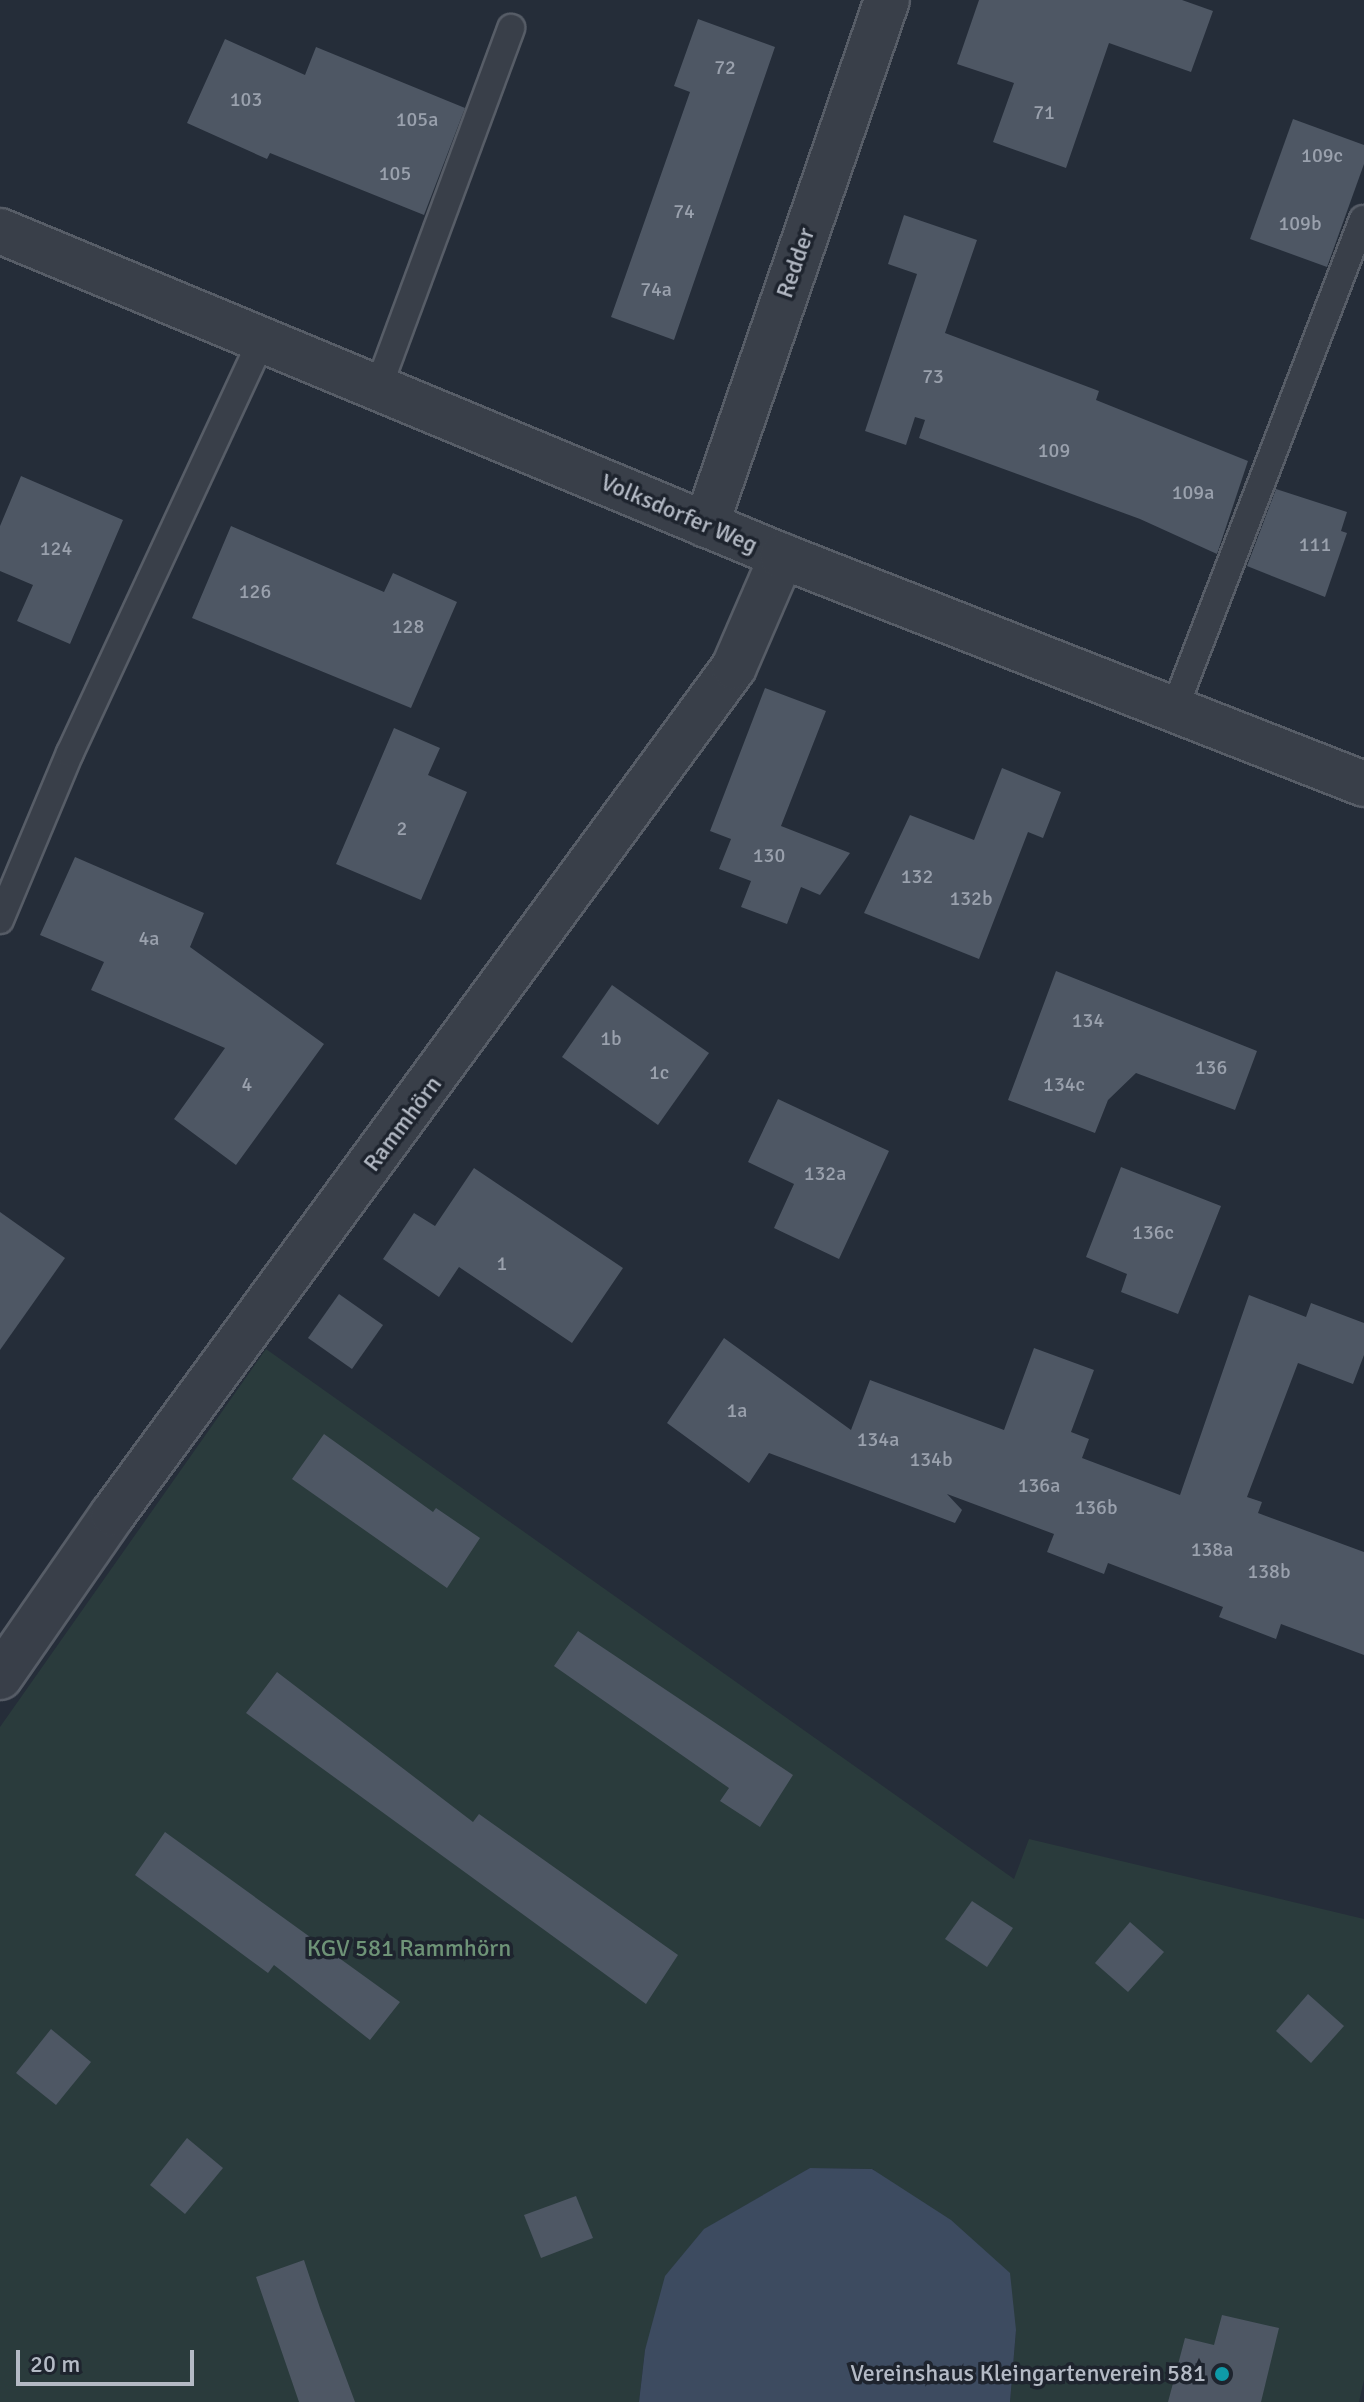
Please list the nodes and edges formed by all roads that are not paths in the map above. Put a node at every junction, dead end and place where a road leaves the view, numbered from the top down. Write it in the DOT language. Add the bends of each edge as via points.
graph roads {
  1 [pos="887,0"];
  2 [pos="511,28"];
  3 [pos="1363,219"];
  4 [pos="0,231"];
  5 [pos="262,340"];
  6 [pos="378,388"];
  7 [pos="706,525"];
  8 [pos="782,556"];
  9 [pos="1174,710"];
  10 [pos="1364,784"];
  11 [pos="0,920"];
  12 [pos="0,1677"];
  1 -- 7 [label="street, Redder"];
  2 -- 6 [label="lane"];
  3 -- 9 [label="lane"];
  4 -- 5 [label="street, Volksdorfer Weg"];
  5 -- 6 [label="street, Volksdorfer Weg"];
  5 -- 11 [label="lane" via="70,753"];
  6 -- 7 [label="street, Volksdorfer Weg"];
  7 -- 8 [label="street, Volksdorfer Weg"];
  8 -- 9 [label="street, Volksdorfer Weg"];
  8 -- 12 [label="street, Rammhörn" via="734,667 113,1514"];
  9 -- 10 [label="street, Volksdorfer Weg"];
}
